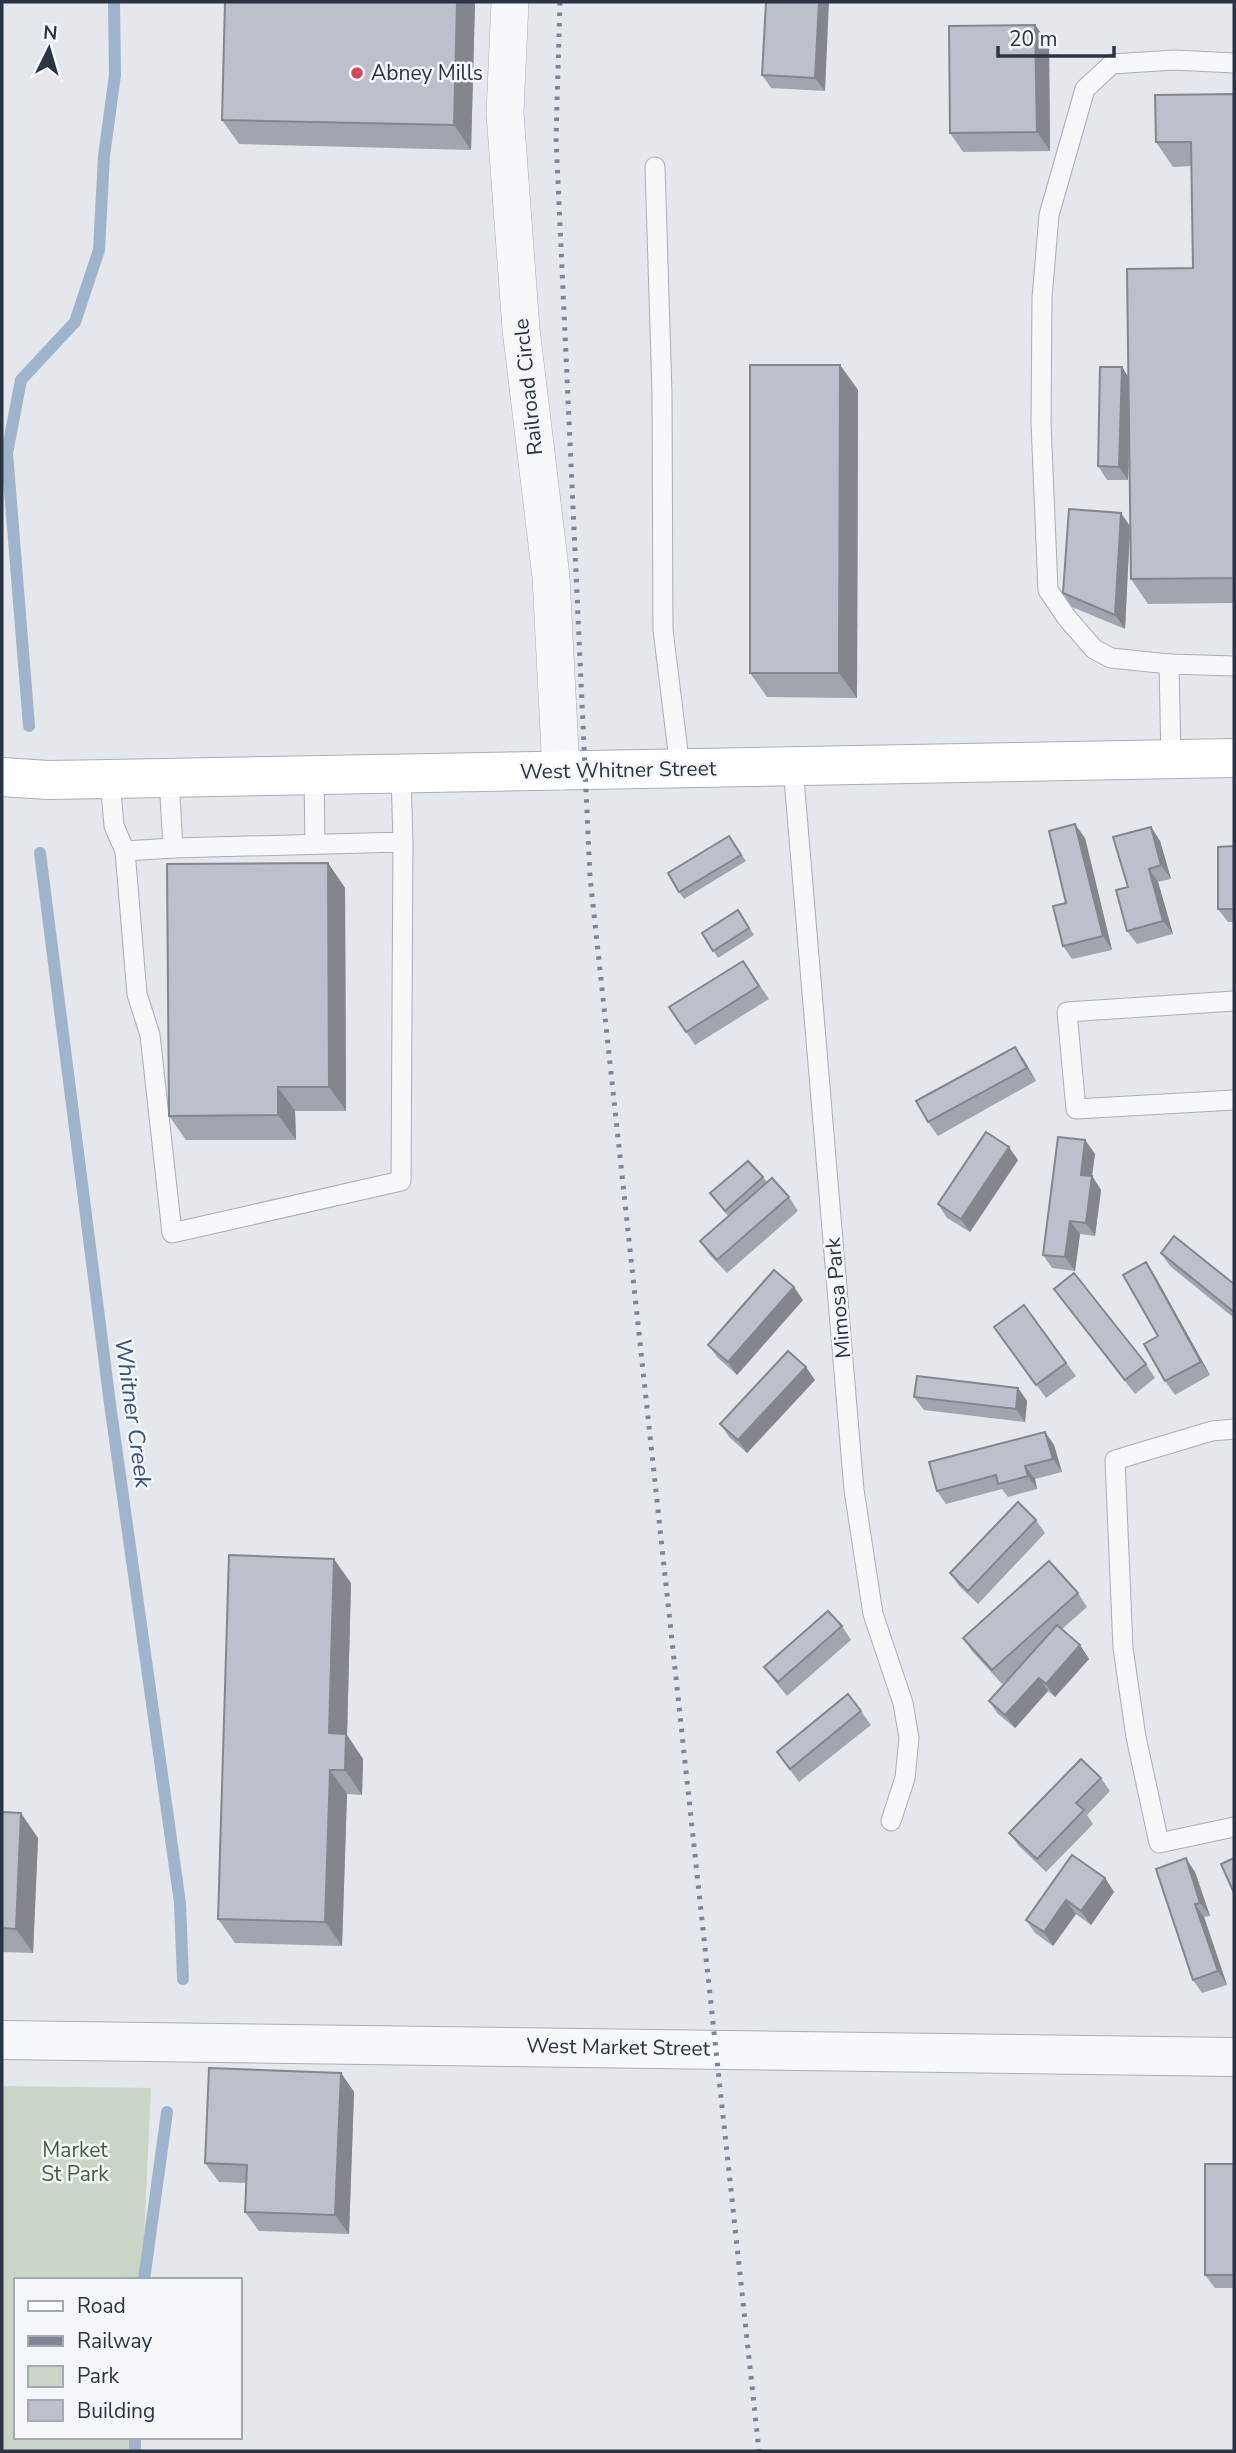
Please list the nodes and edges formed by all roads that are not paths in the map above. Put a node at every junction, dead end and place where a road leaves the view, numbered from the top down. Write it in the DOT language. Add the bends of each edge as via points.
graph roads {
  1 [pos="510,2"];
  2 [pos="1234,63"];
  3 [pos="655,167"];
  4 [pos="1169,664"];
  5 [pos="1234,666"];
  6 [pos="1234,758"];
  7 [pos="1171,760"];
  8 [pos="793,767"];
  9 [pos="680,768"];
  10 [pos="561,771"];
  11 [pos="401,774"];
  12 [pos="314,775"];
  13 [pos="2,777"];
  14 [pos="169,778"];
  15 [pos="110,779"];
  16 [pos="403,842"];
  17 [pos="314,844"];
  18 [pos="173,848"];
  19 [pos="125,851"];
  20 [pos="1234,1001"];
  21 [pos="1234,1100"];
  22 [pos="1234,1429"];
  23 [pos="891,1821"];
  24 [pos="1234,1827"];
  25 [pos="2,2040"];
  26 [pos="1234,2057"];
  1 -- 10 [label="street, Railroad Circle" via="505,113 521,328 551,577"];
  2 -- 4 [label="lane" via="1112,64 1085,89 1049,215 1042,298 1041,423 1048,590 1094,649 1111,658"];
  3 -- 9 [label="lane" via="663,630"];
  4 -- 5 [label="lane"];
  4 -- 7 [label="lane"];
  6 -- 7 [label="main road, West Whitner Street"];
  7 -- 8 [label="main road, West Whitner Street"];
  8 -- 9 [label="main road, West Whitner Street"];
  8 -- 23 [label="lane, Mimosa Park" via="854,1490 873,1614 903,1703 909,1738 905,1778"];
  9 -- 10 [label="main road, West Whitner Street"];
  10 -- 11 [label="main road, West Whitner Street"];
  11 -- 12 [label="main road, West Whitner Street"];
  11 -- 16 [label="lane"];
  12 -- 14 [label="main road, West Whitner Street"];
  12 -- 17 [label="lane"];
  13 -- 15 [label="main road, West Whitner Street"];
  14 -- 15 [label="main road, West Whitner Street"];
  14 -- 18 [label="lane"];
  15 -- 19 [label="lane" via="114,827"];
  16 -- 17 [label="lane"];
  16 -- 19 [label="lane" via="401,1181 172,1233 150,1035 137,995"];
  17 -- 18 [label="lane"];
  18 -- 19 [label="lane"];
  20 -- 21 [label="lane" via="1067,1012 1076,1109"];
  22 -- 24 [label="lane" via="1212,1431 1115,1460 1124,1648 1136,1737 1159,1843"];
  25 -- 26 [label="street, West Market Street"];
}
